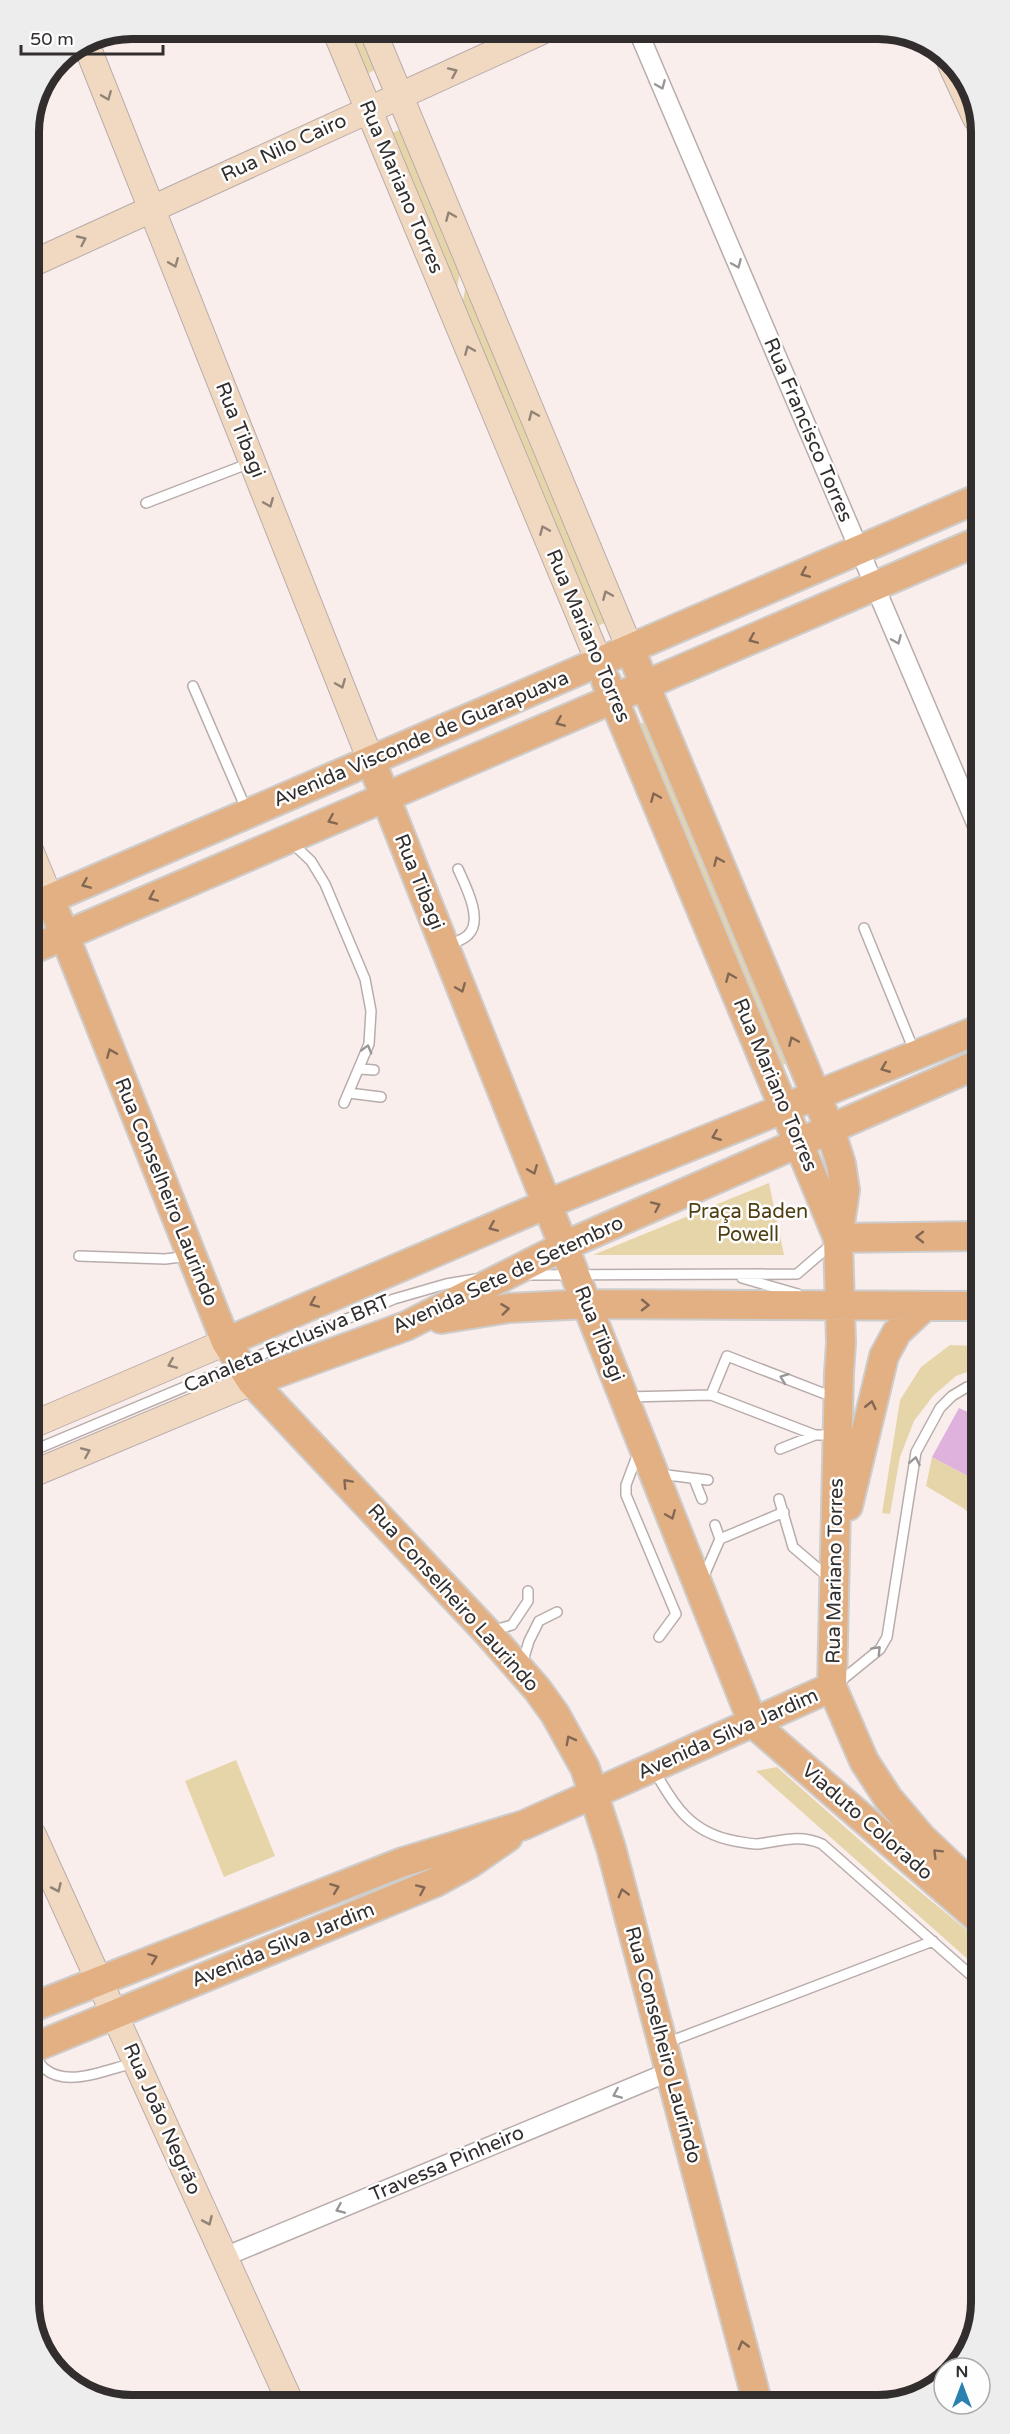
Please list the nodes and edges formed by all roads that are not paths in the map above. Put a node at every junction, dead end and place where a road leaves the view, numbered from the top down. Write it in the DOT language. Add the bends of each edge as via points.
graph roads {
  1 [pos="339,39"];
  2 [pos="376,39"];
  3 [pos="525,39"];
  4 [pos="641,39"];
  5 [pos="89,50"];
  6 [pos="400,96"];
  7 [pos="369,110"];
  8 [pos="152,209"];
  9 [pos="468,259"];
  10 [pos="39,260"];
  11 [pos="456,320"];
  12 [pos="252,462"];
  13 [pos="971,502"];
  14 [pos="146,503"];
  15 [pos="971,541"];
  16 [pos="859,549"];
  17 [pos="874,586"];
  18 [pos="734,604"];
  19 [pos="807,615"];
  20 [pos="630,649"];
  21 [pos="598,662"];
  22 [pos="193,686"];
  23 [pos="645,686"];
  24 [pos="614,698"];
  25 [pos="478,714"];
  26 [pos="371,760"];
  27 [pos="443,772"];
  28 [pos="386,797"];
  29 [pos="971,812"];
  30 [pos="248,813"];
  31 [pos="288,839"];
  32 [pos="187,840"];
  33 [pos="248,856"];
  34 [pos="458,869"];
  35 [pos="40,903"];
  36 [pos="864,928"];
  37 [pos="64,935"];
  38 [pos="39,946"];
  39 [pos="445,948"];
  40 [pos="971,1033"];
  41 [pos="916,1055"];
  42 [pos="971,1067"];
  43 [pos="361,1069"];
  44 [pos="374,1070"];
  45 [pos="349,1093"];
  46 [pos="816,1095"];
  47 [pos="381,1097"];
  48 [pos="344,1103"];
  49 [pos="777,1111"];
  50 [pos="830,1129"];
  51 [pos="799,1143"];
  52 [pos="547,1204"];
  53 [pos="971,1236"];
  54 [pos="838,1238"];
  55 [pos="564,1246"];
  56 [pos="191,1255"];
  57 [pos="79,1256"];
  58 [pos="575,1274"];
  59 [pos="732,1275"];
  60 [pos="508,1276"];
  61 [pos="587,1304"];
  62 [pos="840,1306"];
  63 [pos="925,1306"];
  64 [pos="971,1306"];
  65 [pos="406,1326"];
  66 [pos="239,1362"];
  67 [pos="971,1386"];
  68 [pos="711,1395"];
  69 [pos="624,1397"];
  70 [pos="838,1399"];
  71 [pos="39,1423"];
  72 [pos="826,1435"];
  73 [pos="642,1442"];
  74 [pos="39,1448"];
  75 [pos="780,1449"];
  76 [pos="39,1470"];
  77 [pos="654,1473"];
  78 [pos="694,1479"];
  79 [pos="708,1480"];
  80 [pos="702,1499"];
  81 [pos="779,1499"];
  82 [pos="784,1512"];
  83 [pos="714,1525"];
  84 [pos="720,1539"];
  85 [pos="835,1574"];
  86 [pos="699,1586"];
  87 [pos="528,1591"];
  88 [pos="557,1612"];
  89 [pos="488,1633"];
  90 [pos="659,1637"];
  91 [pos="520,1669"];
  92 [pos="832,1687"];
  93 [pos="753,1723"];
  94 [pos="653,1768"];
  95 [pos="595,1794"];
  96 [pos="524,1825"];
  97 [pos="39,1847"];
  98 [pos="971,1884"];
  99 [pos="971,1912"];
  100 [pos="205,1938"];
  101 [pos="933,1941"];
  102 [pos="219,1972"];
  103 [pos="971,1975"];
  104 [pos="98,1980"];
  105 [pos="39,2005"];
  106 [pos="114,2014"];
  107 [pos="664,2044"];
  108 [pos="39,2045"];
  109 [pos="39,2062"];
  110 [pos="136,2062"];
  111 [pos="671,2071"];
  112 [pos="224,2257"];
  113 [pos="287,2395"];
  114 [pos="755,2395"];
  1 -- 7 [label="main road, Rua Mariano Torres"];
  2 -- 6 [label="main road, Rua Mariano Torres"];
  6 -- 3 [label="main road, Rua Nilo Cairo, one-way"];
  4 -- 16 [label="street, Rua Francisco Torres, one-way"];
  5 -- 8 [label="main road, Rua Tibagi, one-way"];
  6 -- 7 [label="main road, Rua Nilo Cairo"];
  9 -- 6 [label="main road, Rua Mariano Torres, one-way"];
  7 -- 8 [label="main road, Rua Nilo Cairo"];
  7 -- 11 [label="main road, Rua Mariano Torres"];
  10 -- 8 [label="main road, Rua Nilo Cairo, one-way"];
  8 -- 12 [label="main road, Rua Tibagi, one-way"];
  9 -- 11 [label="main road"];
  20 -- 9 [label="main road, Rua Mariano Torres, one-way"];
  21 -- 11 [label="main road, Rua Mariano Torres, one-way"];
  12 -- 14 [label="lane"];
  12 -- 26 [label="main road, Rua Tibagi, one-way"];
  13 -- 16 [label="main road, Avenida Visconde de Guarapuava"];
  15 -- 17 [label="main road, Avenida Visconde de Guarapuava"];
  16 -- 17 [label="street, Rua Francisco Torres"];
  16 -- 18 [label="main road, Avenida Visconde de Guarapuava, one-way"];
  17 -- 19 [label="main road, Avenida Visconde de Guarapuava"];
  17 -- 29 [label="street, Rua Francisco Torres, one-way"];
  18 -- 19 [label="main road"];
  18 -- 20 [label="main road, Avenida Visconde de Guarapuava"];
  19 -- 23 [label="main road, Avenida Visconde de Guarapuava, one-way"];
  20 -- 21 [label="main road, Avenida Visconde de Guarapuava"];
  20 -- 23 [label="main road, Rua Mariano Torres"];
  21 -- 24 [label="main road, Rua Mariano Torres"];
  21 -- 25 [label="main road, Avenida Visconde de Guarapuava"];
  22 -- 30 [label="lane"];
  23 -- 24 [label="main road, Avenida Visconde de Guarapuava"];
  46 -- 23 [label="main road, Rua Mariano Torres, one-way"];
  24 -- 27 [label="main road, Avenida Visconde de Guarapuava, one-way"];
  49 -- 24 [label="main road, Rua Mariano Torres, one-way"];
  25 -- 26 [label="main road, Avenida Visconde de Guarapuava"];
  25 -- 27 [label="main road"];
  26 -- 28 [label="main road, Rua Tibagi"];
  26 -- 30 [label="main road, Avenida Visconde de Guarapuava"];
  27 -- 28 [label="main road, Avenida Visconde de Guarapuava"];
  28 -- 31 [label="main road, Avenida Visconde de Guarapuava, one-way"];
  28 -- 39 [label="main road, Rua Tibagi"];
  30 -- 32 [label="main road, Avenida Visconde de Guarapuava"];
  31 -- 33 [label="main road, Avenida Visconde de Guarapuava"];
  43 -- 31 [label="lane, one-way" via="372,1025 365,979 325,884 311,861"];
  32 -- 33 [label="main road"];
  32 -- 35 [label="main road, Avenida Visconde de Guarapuava, one-way"];
  33 -- 37 [label="main road, Avenida Visconde de Guarapuava, one-way"];
  34 -- 39 [label="lane" via="472,904 475,925 468,935"];
  35 -- 37 [label="main road, Rua Conselheiro Laurindo"];
  36 -- 41 [label="lane"];
  37 -- 38 [label="main road, Avenida Visconde de Guarapuava"];
  56 -- 37 [label="main road, Rua Conselheiro Laurindo, one-way"];
  39 -- 52 [label="main road, Rua Tibagi, one-way"];
  40 -- 41 [label="main road, Avenida Sete de Setembro"];
  41 -- 46 [label="main road, Avenida Sete de Setembro, one-way"];
  42 -- 50 [label="main road, Avenida Sete de Setembro"];
  43 -- 44 [label="lane"];
  43 -- 45 [label="lane"];
  45 -- 47 [label="lane"];
  45 -- 48 [label="lane"];
  46 -- 49 [label="main road, Avenida Sete de Setembro"];
  46 -- 50 [label="main road, Rua Mariano Torres"];
  49 -- 51 [label="main road, Rua Mariano Torres"];
  49 -- 52 [label="main road, Avenida Sete de Setembro, one-way"];
  50 -- 51 [label="main road, Avenida Sete de Setembro"];
  50 -- 54 [label="main road, Rua Mariano Torres" via="844,1190"];
  51 -- 54 [label="main road, Rua Mariano Torres"];
  55 -- 51 [label="main road, Avenida Sete de Setembro, one-way"];
  52 -- 55 [label="main road, Rua Tibagi"];
  52 -- 66 [label="main road, Avenida Sete de Setembro, one-way"];
  53 -- 54 [label="main road, one-way"];
  54 -- 59 [label="lane, Canaleta Exclusiva BRT" via="797,1274"];
  54 -- 62 [label="main road, Rua Mariano Torres"];
  55 -- 58 [label="main road, Rua Tibagi"];
  55 -- 60 [label="main road, Avenida Sete de Setembro"];
  56 -- 57 [label="lane" via="165,1259"];
  56 -- 66 [label="main road, Rua Conselheiro Laurindo"];
  58 -- 59 [label="lane, Canaleta Exclusiva BRT"];
  58 -- 60 [label="lane, Canaleta Exclusiva BRT"];
  58 -- 61 [label="main road, Rua Tibagi"];
  59 -- 62 [label="lane, Canaleta Exclusiva BRT"];
  60 -- 65 [label="main road, Avenida Sete de Setembro"];
  60 -- 66 [label="lane, Canaleta Exclusiva BRT" via="419,1291"];
  61 -- 62 [label="main road, one-way"];
  65 -- 61 [label="main road, one-way" via="509,1308"];
  61 -- 69 [label="main road, Rua Tibagi"];
  62 -- 63 [label="main road"];
  62 -- 70 [label="main road, Rua Mariano Torres"];
  63 -- 64 [label="main road"];
  85 -- 63 [label="main road, one-way" via="884,1356 897,1332"];
  65 -- 66 [label="main road, Avenida Sete de Setembro"];
  66 -- 71 [label="main road, Avenida Sete de Setembro, one-way"];
  66 -- 74 [label="lane, Canaleta Exclusiva BRT"];
  76 -- 66 [label="main road, Avenida Sete de Setembro, one-way"];
  89 -- 66 [label="main road, Rua Conselheiro Laurindo, one-way"];
  92 -- 67 [label="lane, one-way" via="880,1649 887,1637 916,1452 940,1408"];
  68 -- 69 [label="lane"];
  70 -- 68 [label="lane, one-way" via="728,1356"];
  68 -- 72 [label="lane"];
  69 -- 73 [label="main road, Rua Tibagi"];
  70 -- 72 [label="main road, Rua Mariano Torres"];
  72 -- 75 [label="lane"];
  72 -- 85 [label="main road, Rua Mariano Torres"];
  73 -- 77 [label="main road, Rua Tibagi"];
  73 -- 90 [label="lane" via="626,1495 676,1614"];
  77 -- 78 [label="lane"];
  77 -- 86 [label="main road, Rua Tibagi, one-way"];
  78 -- 79 [label="lane"];
  78 -- 80 [label="lane"];
  81 -- 82 [label="lane"];
  82 -- 84 [label="lane"];
  82 -- 85 [label="lane" via="793,1547"];
  83 -- 84 [label="lane"];
  84 -- 86 [label="lane"];
  85 -- 92 [label="main road, Rua Mariano Torres"];
  86 -- 93 [label="main road, Rua Tibagi"];
  87 -- 89 [label="lane" via="528,1602 512,1625"];
  88 -- 91 [label="lane" via="539,1621"];
  89 -- 91 [label="main road, Rua Conselheiro Laurindo"];
  95 -- 91 [label="main road, Rua Conselheiro Laurindo, one-way" via="555,1714"];
  92 -- 93 [label="main road, Avenida Silva Jardim"];
  98 -- 92 [label="main road, Viaduto Colorado, one-way" via="922,1838 888,1798 864,1761"];
  93 -- 94 [label="main road, Avenida Silva Jardim"];
  93 -- 99 [label="main road, Viaduto Colorado"];
  94 -- 95 [label="main road, Avenida Silva Jardim"];
  94 -- 101 [label="lane" via="682,1814 713,1837 755,1844 797,1838 822,1844"];
  95 -- 96 [label="main road, Avenida Silva Jardim"];
  107 -- 95 [label="main road, Rua Conselheiro Laurindo, one-way"];
  100 -- 96 [label="main road, Avenida Silva Jardim, one-way" via="404,1862"];
  102 -- 96 [label="main road, Avenida Silva Jardim, one-way" via="436,1882"];
  97 -- 104 [label="main road, Rua João Negrão, one-way"];
  100 -- 102 [label="main road"];
  104 -- 100 [label="main road, Avenida Silva Jardim, one-way"];
  101 -- 103 [label="lane"];
  101 -- 107 [label="lane"];
  102 -- 106 [label="main road, Avenida Silva Jardim"];
  104 -- 105 [label="main road, Avenida Silva Jardim"];
  104 -- 106 [label="main road, Rua João Negrão"];
  106 -- 108 [label="main road, Avenida Silva Jardim"];
  106 -- 110 [label="main road, Rua João Negrão"];
  107 -- 111 [label="main road, Rua Conselheiro Laurindo"];
  109 -- 110 [label="lane" via="60,2077 78,2077"];
  110 -- 112 [label="main road, Rua João Negrão, one-way"];
  111 -- 112 [label="street, Travessa Pinheiro, one-way"];
  114 -- 111 [label="main road, Rua Conselheiro Laurindo, one-way"];
  112 -- 113 [label="main road, Rua João Negrão"];
}
